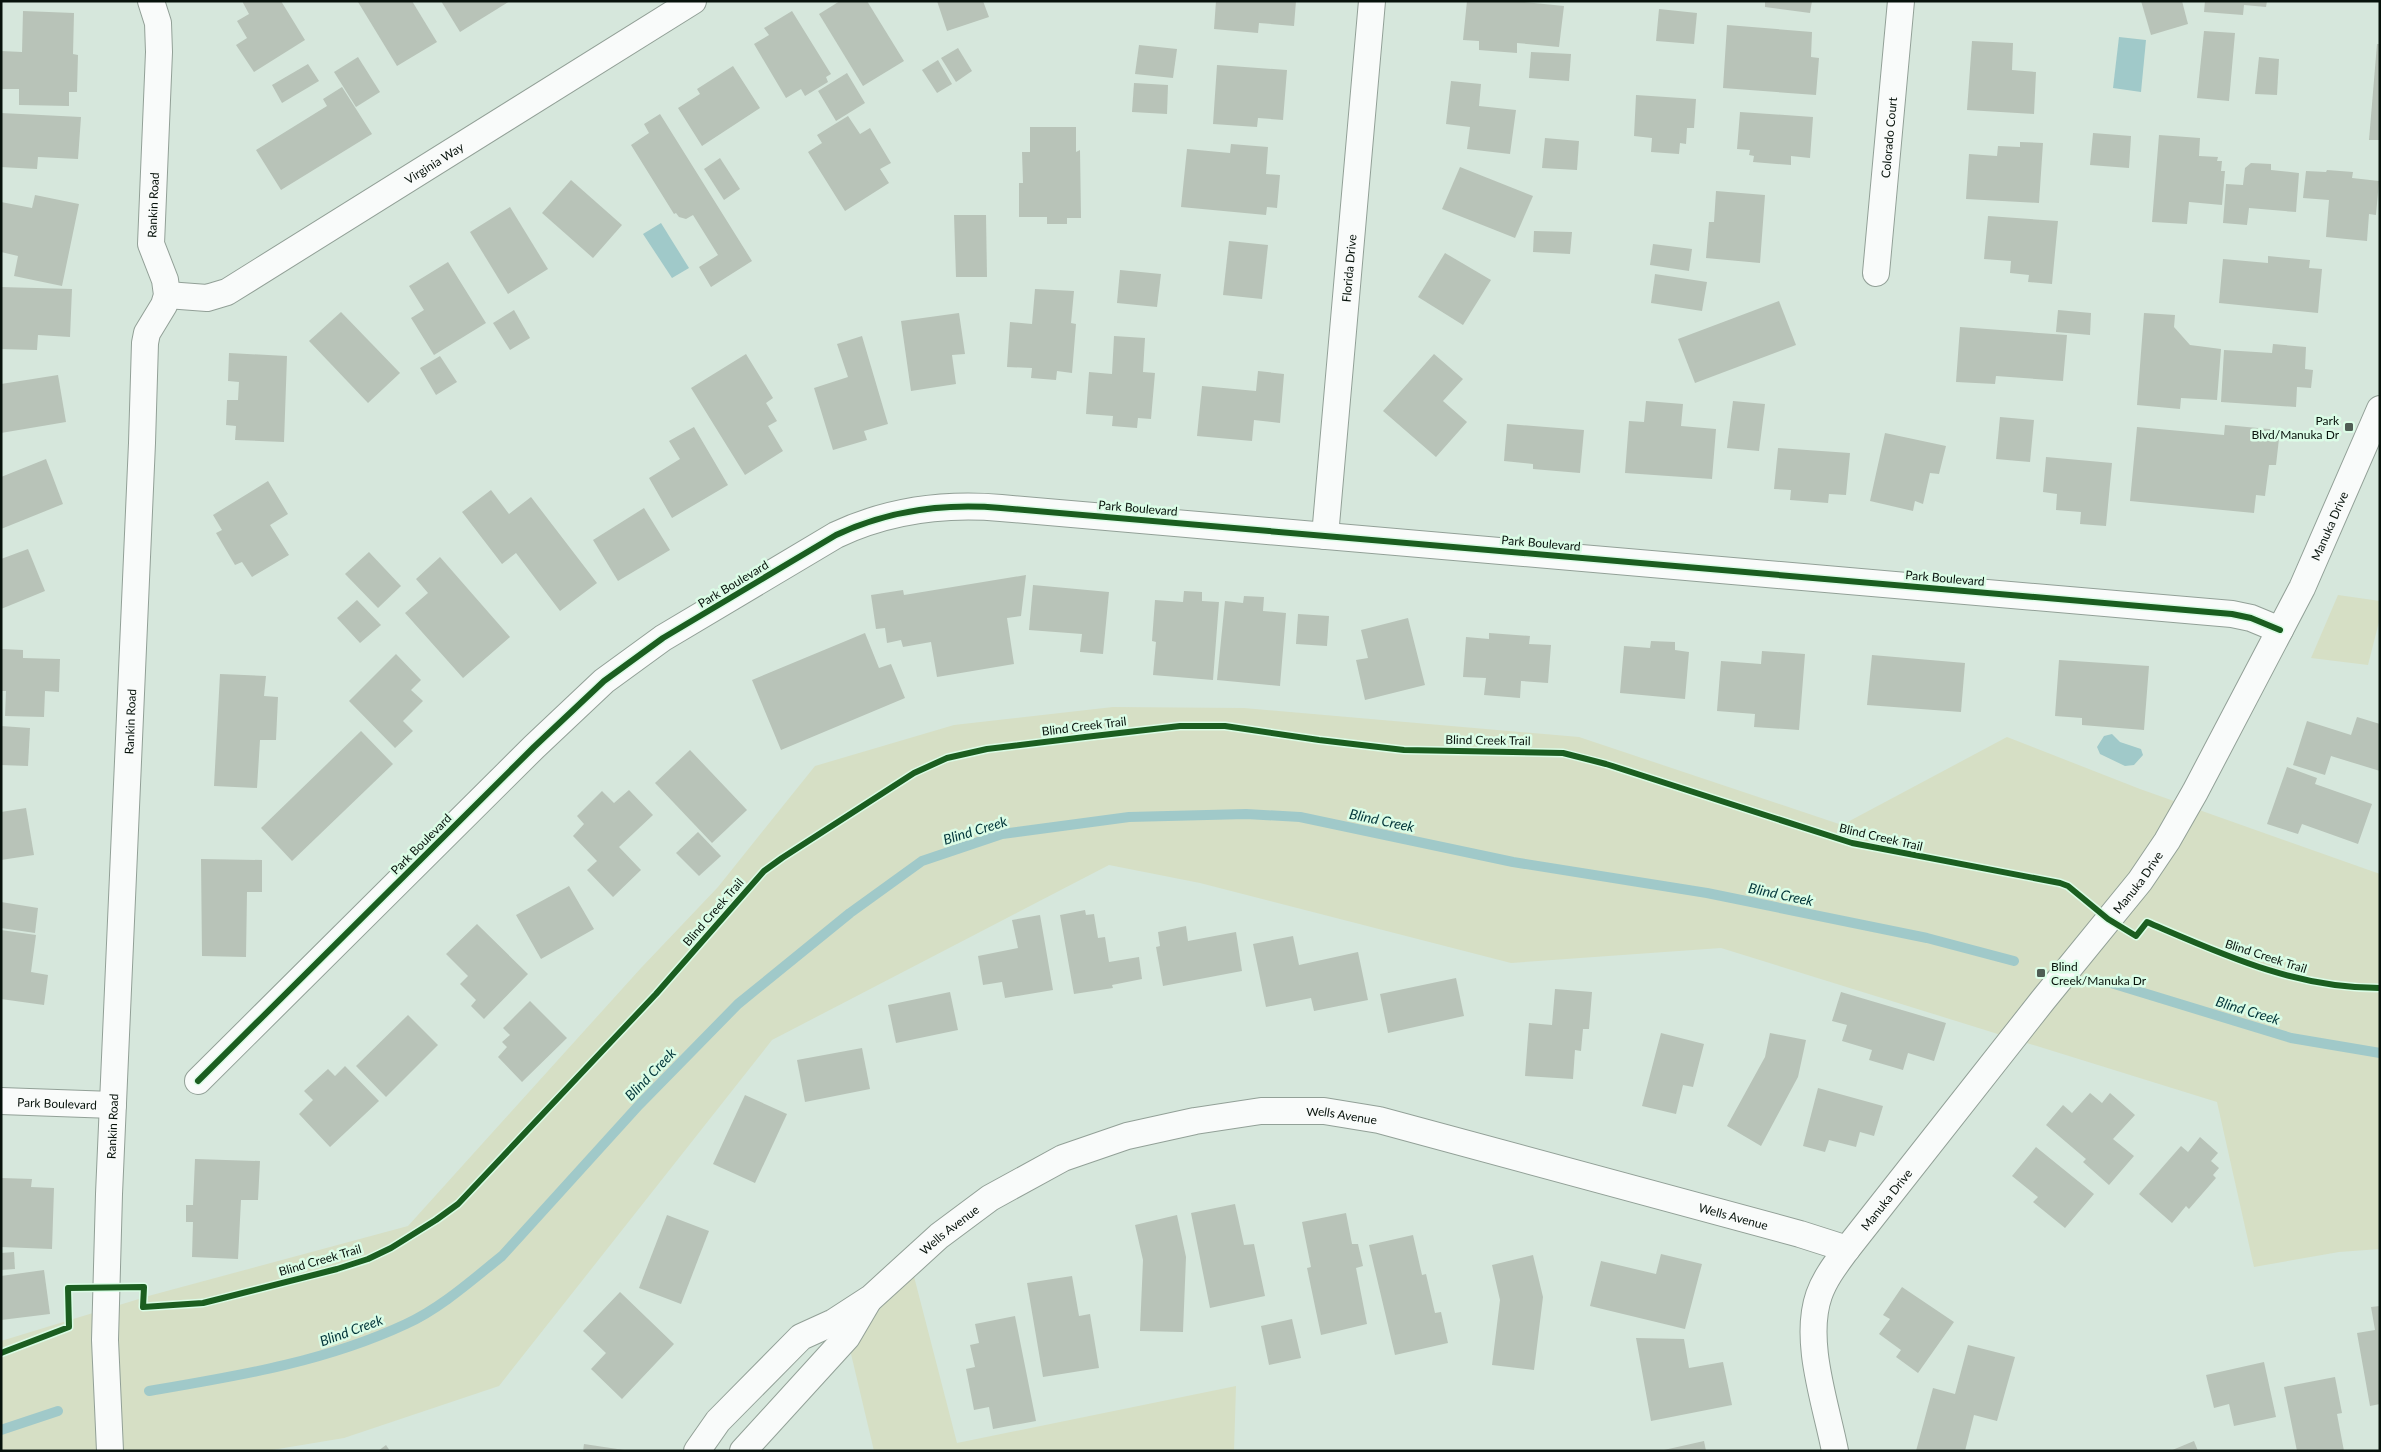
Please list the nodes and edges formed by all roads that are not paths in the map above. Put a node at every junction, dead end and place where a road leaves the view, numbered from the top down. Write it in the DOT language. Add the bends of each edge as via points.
graph roads {
  1 [pos="152,1"];
  2 [pos="693,1"];
  3 [pos="1372,1"];
  4 [pos="1901,1"];
  5 [pos="1876,273"];
  6 [pos="166,295"];
  7 [pos="2380,409"];
  8 [pos="1324,536"];
  9 [pos="2280,630"];
  10 [pos="198,1081"];
  11 [pos="1,1101"];
  12 [pos="113,1105"];
  13 [pos="1847,1249"];
  14 [pos="870,1298"];
  15 [pos="110,1449"];
  16 [pos="697,1451"];
  17 [pos="742,1451"];
  18 [pos="1835,1451"];
  1 -- 6 [label="street, Rankin Road" via="158,23 159,52 151,244 165,280"];
  2 -- 6 [label="street, Virginia Way" via="227,292 207,298"];
  3 -- 8 [label="street, Florida Drive"];
  4 -- 5 [label="street, Colorado Court"];
  6 -- 12 [label="street, Rankin Road" via="164,305 147,333 144,350"];
  7 -- 9 [label="street, Manuka Drive"];
  8 -- 9 [label="street, Park Boulevard" via="2232,614"];
  8 -- 10 [label="street, Park Boulevard" via="966,506 922,508 891,514 836,535 664,638 604,681"];
  9 -- 13 [label="street, Manuka Drive" via="2168,841 2140,881 2042,1000"];
  11 -- 12 [label="street, Park Boulevard"];
  12 -- 15 [label="street, Rankin Road" via="105,1340"];
  13 -- 14 [label="street, Wells Avenue" via="1379,1120 1324,1111 1261,1111 1127,1136 1063,1158 990,1198 939,1236"];
  13 -- 18 [label="street, Manuka Drive" via="1824,1285 1813,1327"];
  14 -- 16 [label="street, Wells Avenue" via="834,1322 801,1337 718,1421"];
  14 -- 17 [label="street, Wells Avenue" via="848,1337"];
}
